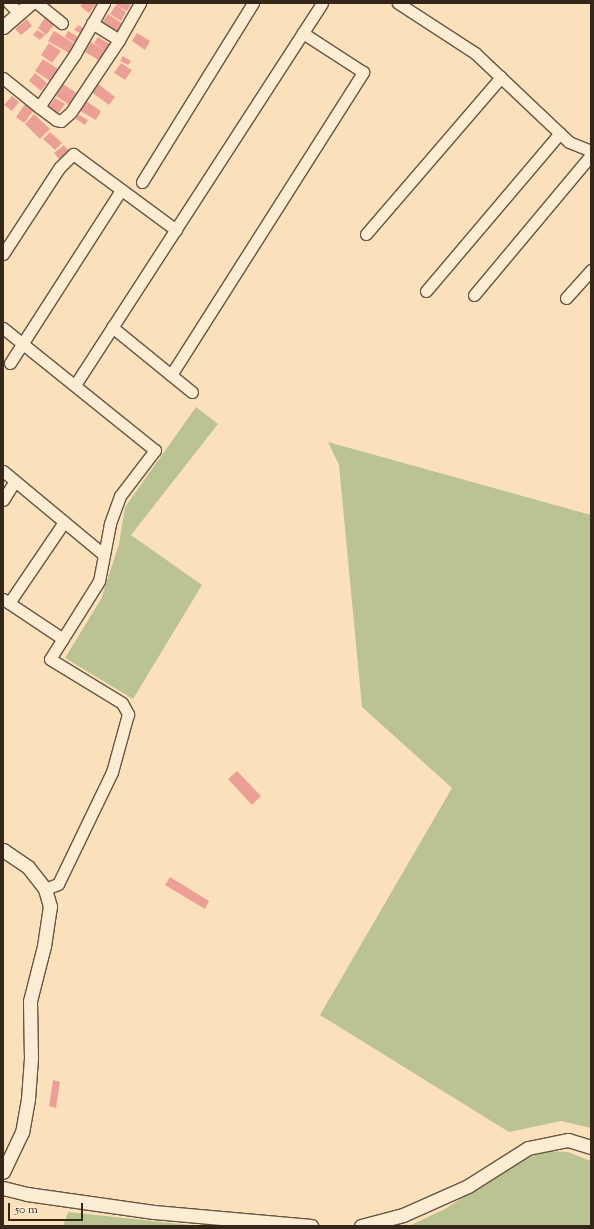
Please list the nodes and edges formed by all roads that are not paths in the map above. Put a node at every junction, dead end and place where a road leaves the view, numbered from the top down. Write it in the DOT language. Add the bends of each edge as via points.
graph roads {
  1 [pos="9,3"];
  2 [pos="31,3"];
  3 [pos="37,3"];
  4 [pos="104,3"];
  5 [pos="140,3"];
  6 [pos="253,3"];
  7 [pos="322,3"];
  8 [pos="398,3"];
  9 [pos="19,13"];
  10 [pos="62,23"];
  11 [pos="92,23"];
  12 [pos="3,27"];
  13 [pos="303,33"];
  14 [pos="120,40"];
  15 [pos="3,78"];
  16 [pos="501,78"];
  17 [pos="39,107"];
  18 [pos="560,133"];
  19 [pos="591,151"];
  20 [pos="591,155"];
  21 [pos="142,182"];
  22 [pos="121,190"];
  23 [pos="176,230"];
  24 [pos="366,234"];
  25 [pos="3,254"];
  26 [pos="591,270"];
  27 [pos="426,291"];
  28 [pos="474,295"];
  29 [pos="566,298"];
  30 [pos="112,327"];
  31 [pos="3,328"];
  32 [pos="23,344"];
  33 [pos="10,363"];
  34 [pos="171,375"];
  35 [pos="75,386"];
  36 [pos="192,392"];
  37 [pos="3,471"];
  38 [pos="15,481"];
  39 [pos="3,500"];
  40 [pos="64,522"];
  41 [pos="104,555"];
  42 [pos="6,601"];
  43 [pos="63,639"];
  44 [pos="3,850"];
  45 [pos="45,889"];
  46 [pos="591,1147"];
  47 [pos="3,1172"];
  48 [pos="3,1188"];
  49 [pos="311,1226"];
  50 [pos="361,1226"];
  1 -- 9 [label="street"];
  2 -- 9 [label="street"];
  3 -- 10 [label="street"];
  4 -- 11 [label="street"];
  5 -- 14 [label="street"];
  6 -- 21 [label="street"];
  7 -- 13 [label="street"];
  8 -- 16 [label="street" via="475,53"];
  9 -- 12 [label="street"];
  11 -- 14 [label="street"];
  11 -- 17 [label="street" via="75,54"];
  13 -- 23 [label="street"];
  13 -- 34 [label="street" via="363,72"];
  14 -- 17 [label="street" via="66,117 61,121 56,120"];
  15 -- 17 [label="street"];
  16 -- 18 [label="street"];
  16 -- 24 [label="street"];
  18 -- 19 [label="street" via="569,142"];
  18 -- 27 [label="street"];
  20 -- 28 [label="street"];
  22 -- 23 [label="street"];
  22 -- 25 [label="street" via="73,154 59,168"];
  22 -- 32 [label="street"];
  23 -- 30 [label="street"];
  26 -- 29 [label="street"];
  30 -- 34 [label="street"];
  30 -- 35 [label="street"];
  31 -- 32 [label="street"];
  32 -- 33 [label="street"];
  32 -- 35 [label="street"];
  34 -- 36 [label="street"];
  35 -- 41 [label="street" via="155,450 120,496 110,524"];
  37 -- 38 [label="street"];
  38 -- 39 [label="street"];
  38 -- 40 [label="street"];
  40 -- 41 [label="street"];
  40 -- 42 [label="street"];
  41 -- 43 [label="street" via="99,581"];
  42 -- 43 [label="street"];
  43 -- 45 [label="street" via="50,659 122,704 128,714 112,772 58,884"];
  44 -- 45 [label="street" via="28,867"];
  45 -- 47 [label="street" via="50,906 44,946 30,1001 31,1058 28,1099 22,1132"];
  46 -- 50 [label="street" via="568,1140 528,1148 468,1186 403,1215"];
  48 -- 49 [label="street" via="27,1194 154,1212"];
}
